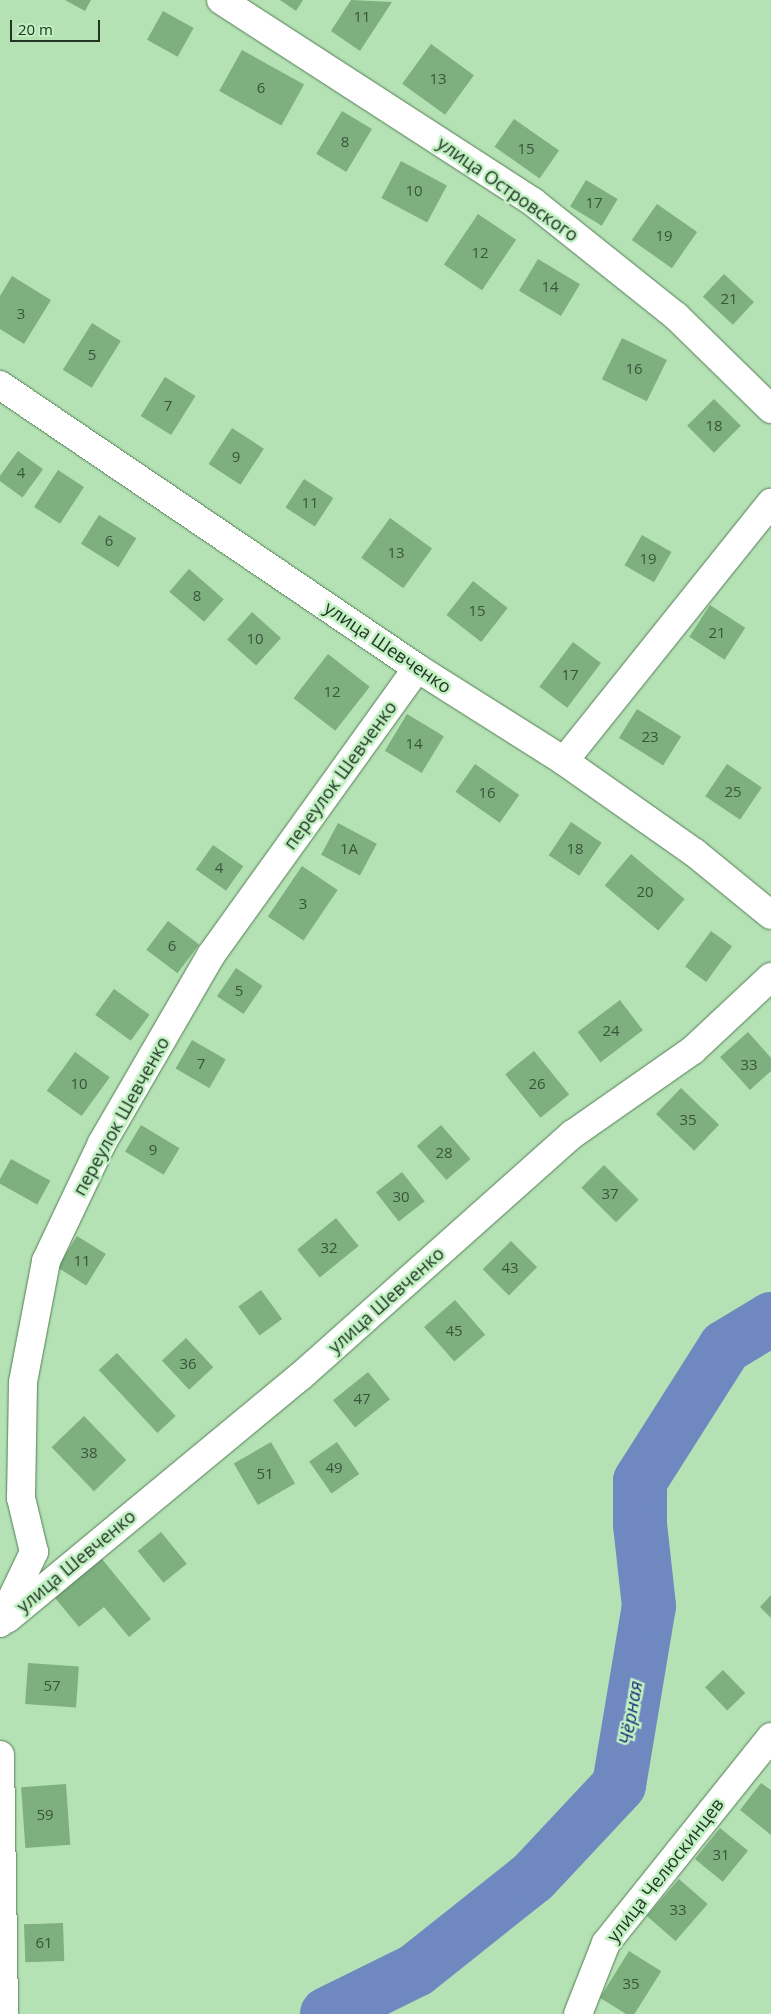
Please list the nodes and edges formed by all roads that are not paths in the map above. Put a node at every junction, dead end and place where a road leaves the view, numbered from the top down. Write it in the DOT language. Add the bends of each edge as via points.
graph roads {
  1 [pos="221,0"];
  2 [pos="0,385"];
  3 [pos="771,409"];
  4 [pos="771,503"];
  5 [pos="417,668"];
  6 [pos="564,761"];
  7 [pos="771,915"];
  8 [pos="771,977"];
  9 [pos="0,1624"];
  10 [pos="771,1737"];
  11 [pos="0,1755"];
  12 [pos="4,2014"];
  13 [pos="578,2014"];
  1 -- 3 [label="street, улица Островского" via="533,202 676,316"];
  2 -- 5 [label="street, улица Шевченко"];
  4 -- 6 [label="street"];
  5 -- 6 [label="street, улица Шевченко"];
  5 -- 9 [label="street, переулок Шевченко" via="211,955 102,1144 46,1262 23,1382 21,1498 34,1552"];
  6 -- 7 [label="street, улица Шевченко" via="695,853"];
  8 -- 9 [label="street, улица Шевченко" via="693,1050 573,1134 300,1376"];
  10 -- 13 [label="street, улица Челюскинцев" via="606,1944"];
  11 -- 12 [label="street"];
}
